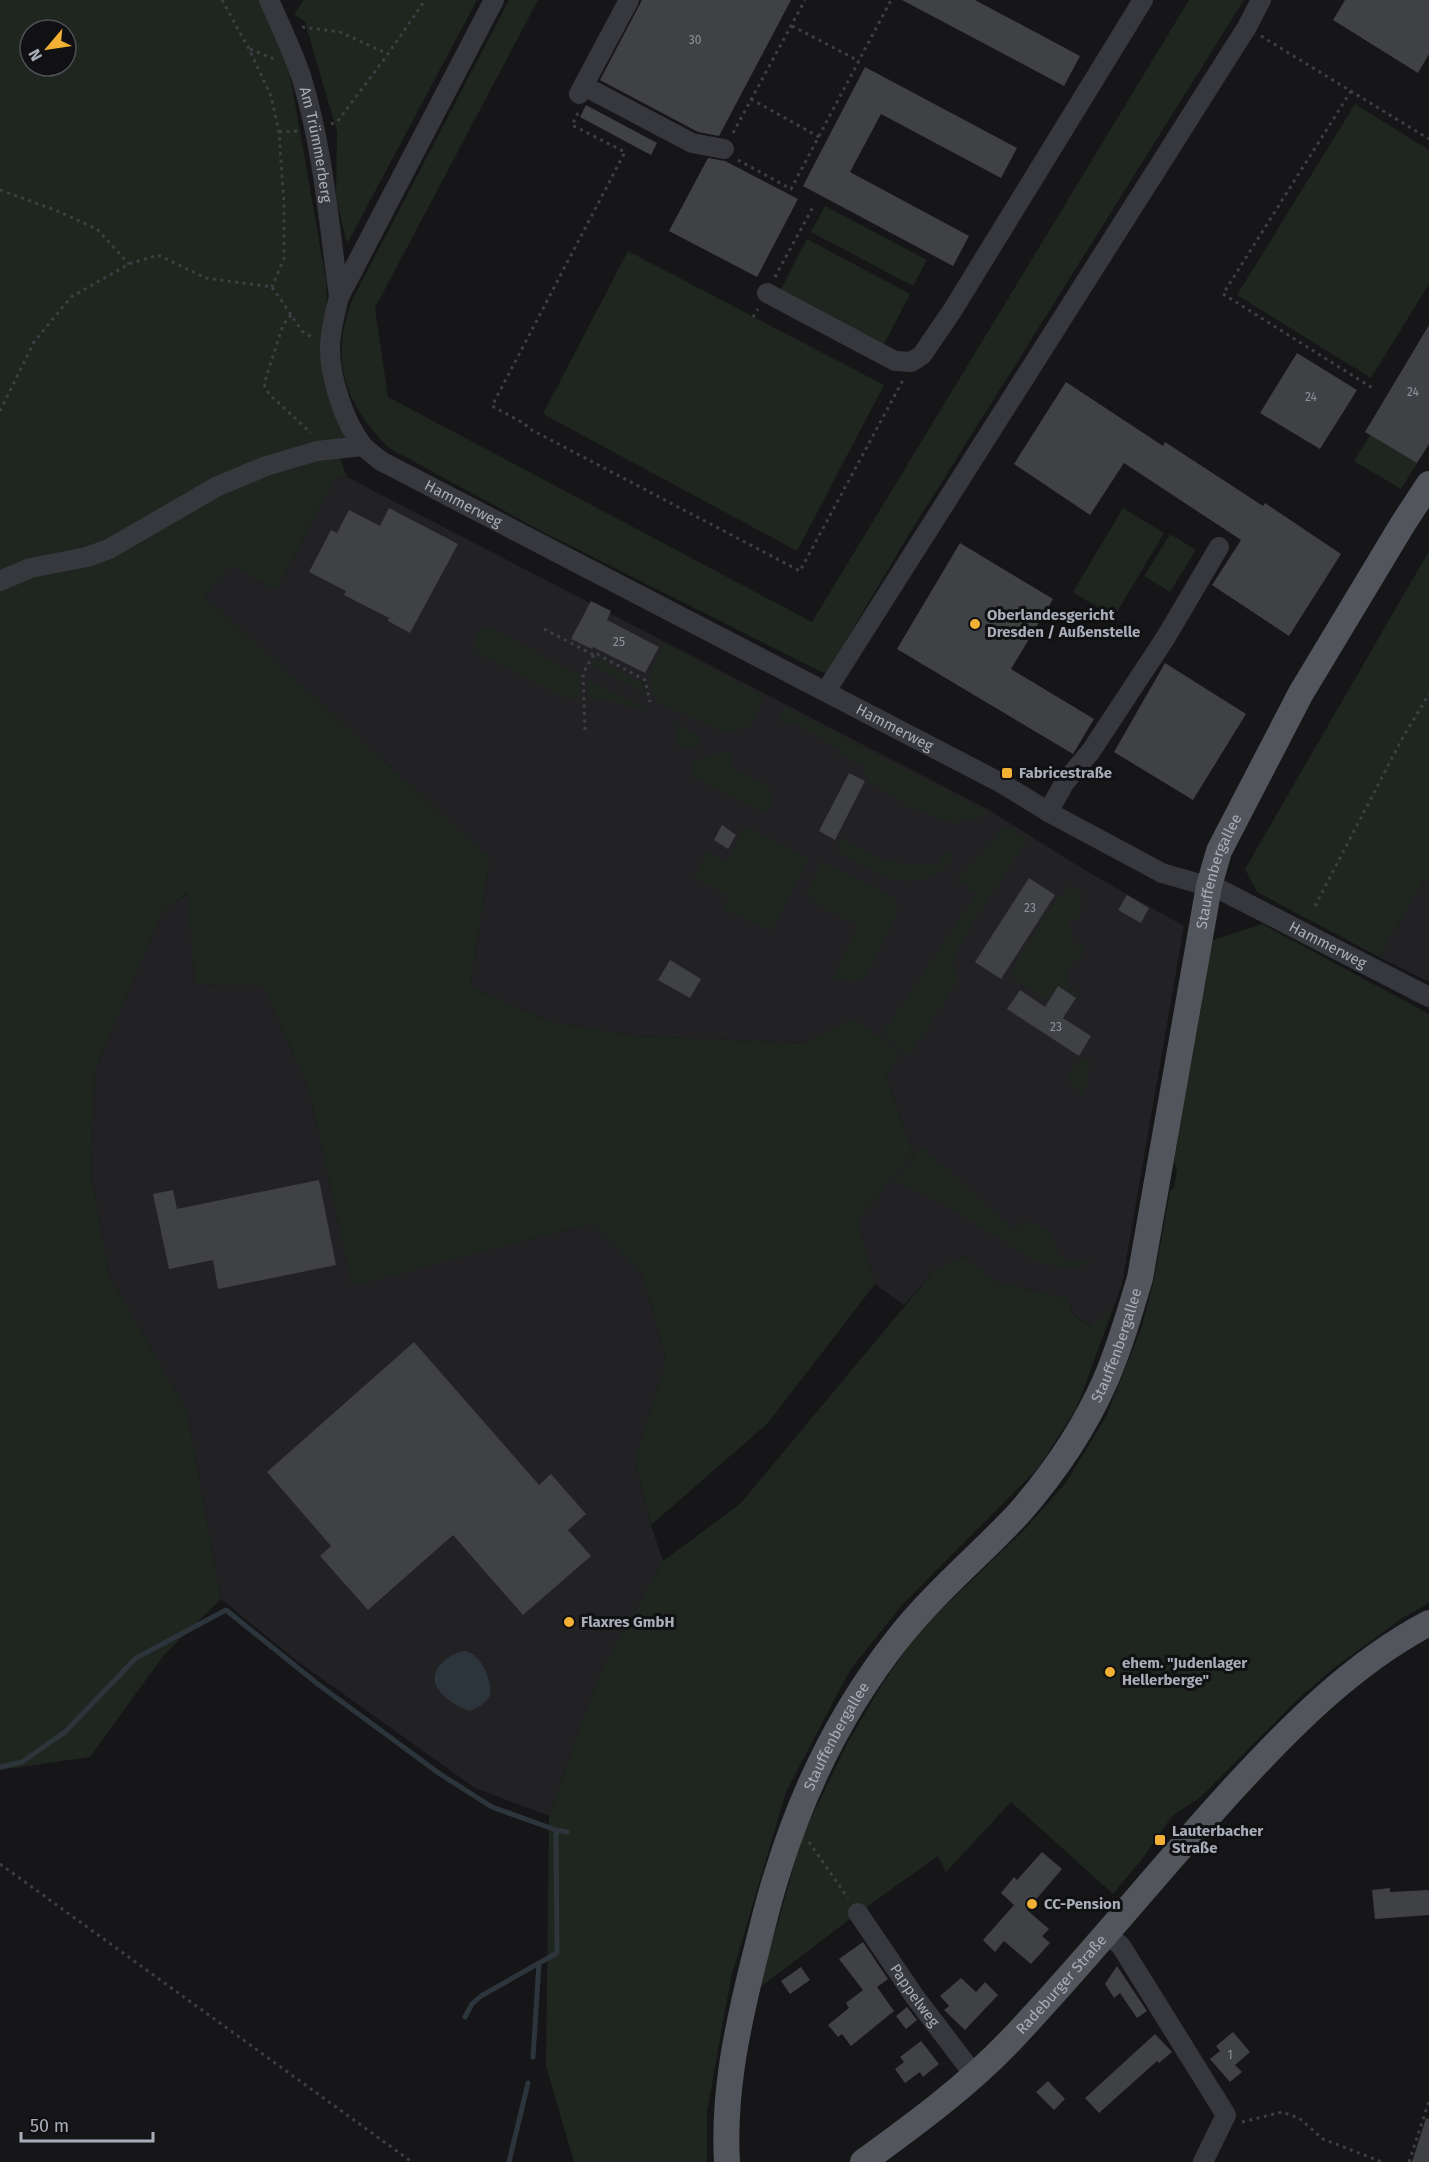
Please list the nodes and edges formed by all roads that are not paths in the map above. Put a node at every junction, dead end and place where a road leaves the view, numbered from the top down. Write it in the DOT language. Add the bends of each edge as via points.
graph roads {
  1 [pos="269,0"];
  2 [pos="494,0"];
  3 [pos="629,0"];
  4 [pos="1143,0"];
  5 [pos="1262,0"];
  6 [pos="724,149"];
  7 [pos="767,293"];
  8 [pos="339,297"];
  9 [pos="363,446"];
  10 [pos="1429,484"];
  11 [pos="1219,547"];
  12 [pos="0,581"];
  13 [pos="826,691"];
  14 [pos="1048,812"];
  15 [pos="1209,886"];
  16 [pos="1429,997"];
  17 [pos="1429,1623"];
  18 [pos="858,1913"];
  19 [pos="1106,1933"];
  20 [pos="975,2076"];
  21 [pos="727,2162"];
  22 [pos="863,2162"];
  23 [pos="1203,2162"];
  1 -- 8 [label="street, Am Trümmerberg" via="301,76 323,176"];
  2 -- 8 [label="street, Hammerweg"];
  3 -- 6 [label="street" via="584,90 692,143"];
  4 -- 7 [label="street" via="922,355 911,363 896,361"];
  5 -- 13 [label="street"];
  8 -- 9 [label="street, Hammerweg" via="332,325 332,368 339,397"];
  9 -- 12 [label="street" via="317,451 266,466 216,487 109,549 30,568"];
  9 -- 13 [label="street, Hammerweg" via="381,461"];
  10 -- 15 [label="main road, Stauffenbergallee" via="1301,693 1219,851"];
  11 -- 14 [label="street" via="1166,637"];
  13 -- 14 [label="street, Hammerweg" via="1003,784"];
  14 -- 15 [label="street, Hammerweg" via="1162,873"];
  15 -- 16 [label="street, Hammerweg"];
  15 -- 21 [label="main road, Stauffenbergallee" via="1140,1278 1106,1379 1075,1438 1043,1485 899,1637 827,1749 777,1872 739,2023 727,2090"];
  17 -- 19 [label="main road, Radeburger Straße" via="1379,1653 1304,1715 1179,1848"];
  18 -- 20 [label="street, Pappelweg"];
  19 -- 20 [label="main road, Radeburger Straße"];
  19 -- 23 [label="street" via="1121,1946 1226,2115"];
  20 -- 22 [label="main road, Radeburger Straße"];
}
